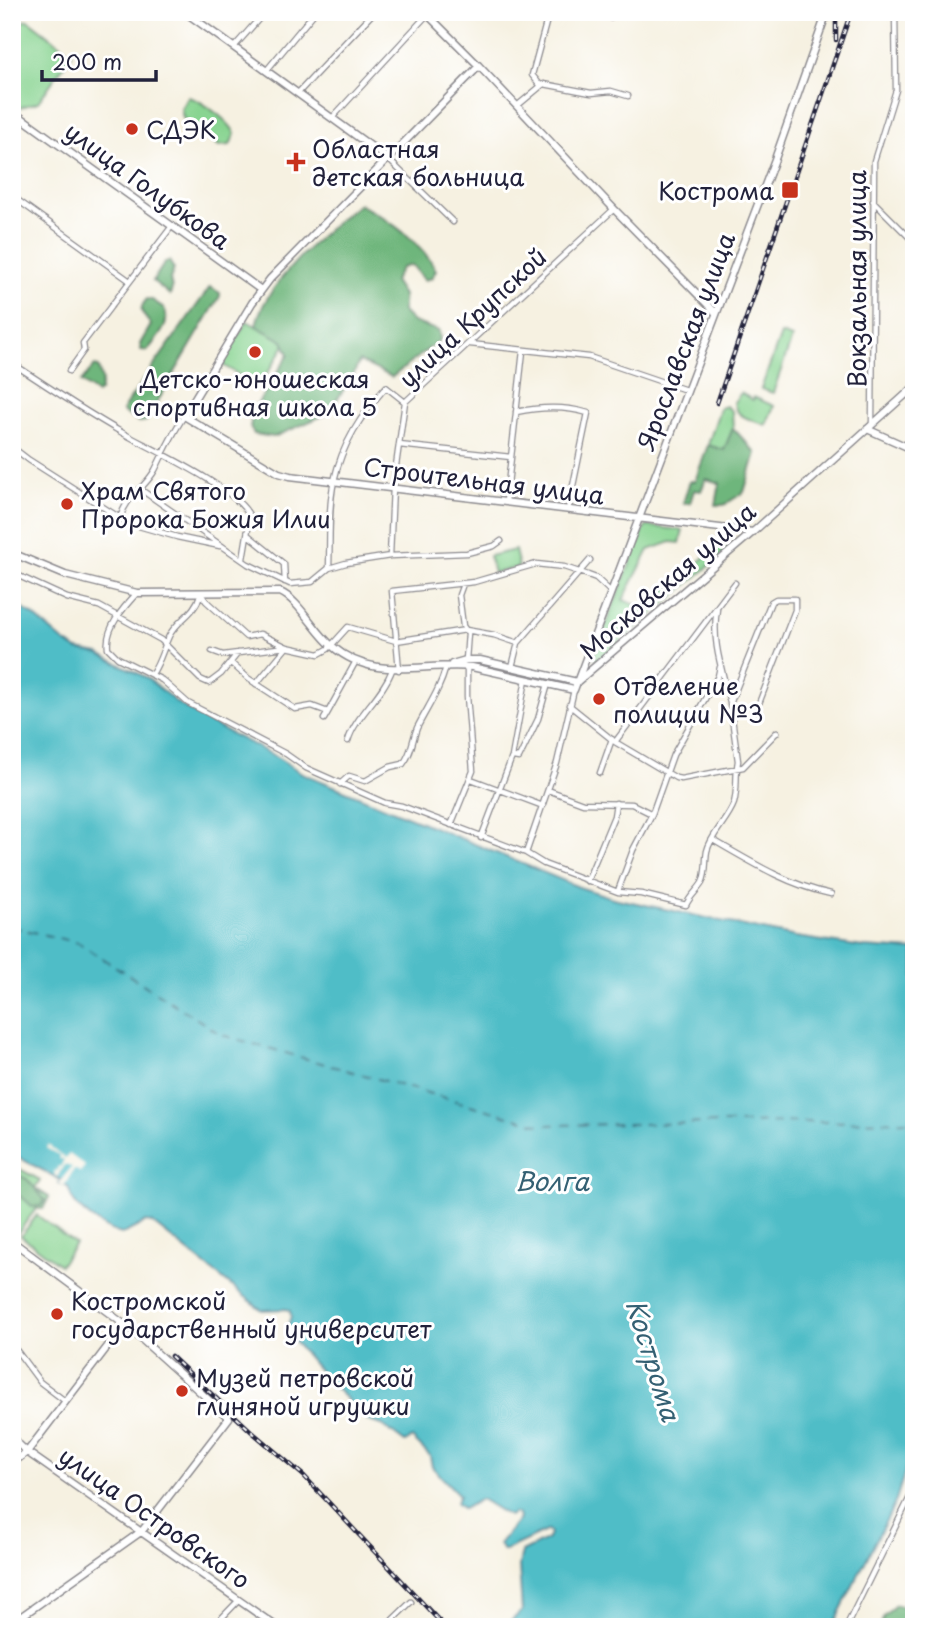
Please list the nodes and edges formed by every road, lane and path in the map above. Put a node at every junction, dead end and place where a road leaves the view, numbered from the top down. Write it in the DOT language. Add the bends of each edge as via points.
graph roads {
  1 [pos="20,12"];
  2 [pos="185,12"];
  3 [pos="265,12"];
  4 [pos="315,12"];
  5 [pos="374,12"];
  6 [pos="531,12"];
  7 [pos="584,12"];
  8 [pos="827,12"];
  9 [pos="895,12"];
  10 [pos="426,14"];
  11 [pos="549,14"];
  12 [pos="196,15"];
  13 [pos="611,18"];
  14 [pos="12,22"];
  15 [pos="233,48"];
  16 [pos="479,66"];
  17 [pos="266,71"];
  18 [pos="541,86"];
  19 [pos="298,93"];
  20 [pos="628,96"];
  21 [pos="517,106"];
  22 [pos="12,111"];
  23 [pos="332,118"];
  24 [pos="387,159"];
  25 [pos="12,196"];
  26 [pos="873,201"];
  27 [pos="614,209"];
  28 [pos="453,222"];
  29 [pos="172,226"];
  30 [pos="914,242"];
  31 [pos="130,281"];
  32 [pos="261,290"];
  33 [pos="715,312"];
  34 [pos="470,344"];
  35 [pos="523,351"];
  36 [pos="12,363"];
  37 [pos="69,371"];
  38 [pos="914,387"];
  39 [pos="686,390"];
  40 [pos="405,402"];
  41 [pos="516,412"];
  42 [pos="184,416"];
  43 [pos="869,427"];
  44 [pos="399,445"];
  45 [pos="12,447"];
  46 [pos="914,450"];
  47 [pos="161,454"];
  48 [pos="511,457"];
  49 [pos="334,481"];
  50 [pos="393,487"];
  51 [pos="140,489"];
  52 [pos="506,502"];
  53 [pos="568,510"];
  54 [pos="640,518"];
  55 [pos="120,519"];
  56 [pos="752,531"];
  57 [pos="248,535"];
  58 [pos="501,541"];
  59 [pos="224,546"];
  60 [pos="12,552"];
  61 [pos="390,556"];
  62 [pos="243,559"];
  63 [pos="590,561"];
  64 [pos="329,568"];
  65 [pos="580,572"];
  66 [pos="19,576"];
  67 [pos="288,583"];
  68 [pos="463,583"];
  69 [pos="735,583"];
  70 [pos="611,592"];
  71 [pos="137,593"];
  72 [pos="201,594"];
  73 [pos="285,594"];
  74 [pos="717,608"];
  75 [pos="118,617"];
  76 [pos="466,630"];
  77 [pos="396,641"];
  78 [pos="518,643"];
  79 [pos="166,645"];
  80 [pos="331,646"];
  81 [pos="287,647"];
  82 [pos="212,651"];
  83 [pos="238,653"];
  84 [pos="588,653"];
  85 [pos="356,661"];
  86 [pos="231,663"];
  87 [pos="466,663"];
  88 [pos="601,663"];
  89 [pos="447,666"];
  90 [pos="512,667"];
  91 [pos="720,667"];
  92 [pos="395,670"];
  93 [pos="152,674"];
  94 [pos="526,679"];
  95 [pos="577,682"];
  96 [pos="256,684"];
  97 [pos="548,684"];
  98 [pos="574,690"];
  99 [pos="730,704"];
  100 [pos="569,705"];
  101 [pos="756,711"];
  102 [pos="328,712"];
  103 [pos="324,719"];
  104 [pos="777,732"];
  105 [pos="348,741"];
  106 [pos="614,741"];
  107 [pos="512,757"];
  108 [pos="735,769"];
  109 [pos="600,773"];
  110 [pos="667,773"];
  111 [pos="471,779"];
  112 [pos="340,784"];
  113 [pos="548,790"];
  114 [pos="500,792"];
  115 [pos="616,803"];
  116 [pos="543,806"];
  117 [pos="652,814"];
  118 [pos="451,825"];
  119 [pos="481,838"];
  120 [pos="712,840"];
  121 [pos="526,853"];
  122 [pos="587,881"];
  123 [pos="618,891"];
  124 [pos="831,894"];
  125 [pos="12,1241"];
  126 [pos="124,1325"];
  127 [pos="12,1352"];
  128 [pos="65,1401"];
  129 [pos="12,1438"];
  130 [pos="27,1451"];
  131 [pos="12,1463"];
  132 [pos="914,1489"];
  133 [pos="142,1531"];
  134 [pos="239,1599"];
  135 [pos="411,1602"];
  136 [pos="14,1620"];
  137 [pos="23,1627"];
  138 [pos="213,1627"];
  139 [pos="277,1627"];
  140 [pos="385,1627"];
  141 [pos="846,1627"];
  1 -- 14 [label="street"];
  2 -- 12 [label="street"];
  3 -- 15 [label="street"];
  4 -- 17 [label="street"];
  5 -- 19 [label="street"];
  6 -- 11 [label="street"];
  7 -- 13 [label="street"];
  8 -- 33 [label="street, Ярославская улица"];
  9 -- 26 [label="street, Вокзальная улица" via="897,90 874,155"];
  10 -- 16 [label="street"];
  10 -- 23 [label="street"];
  11 -- 18 [label="street" via="532,75"];
  12 -- 15 [label="street"];
  15 -- 17 [label="street"];
  16 -- 21 [label="street"];
  16 -- 24 [label="street"];
  17 -- 19 [label="street"];
  18 -- 20 [label="street"];
  18 -- 21 [label="street"];
  19 -- 23 [label="street"];
  21 -- 27 [label="street"];
  22 -- 29 [label="street, улица Голубкова"];
  23 -- 24 [label="street"];
  24 -- 28 [label="street"];
  24 -- 32 [label="street"];
  25 -- 31 [label="street"];
  26 -- 30 [label="street"];
  26 -- 43 [label="street, Вокзальная улица"];
  27 -- 33 [label="street"];
  27 -- 34 [label="street, улица Крупской"];
  29 -- 31 [label="street"];
  29 -- 32 [label="street, улица Голубкова"];
  31 -- 37 [label="street" via="83,343 84,350"];
  32 -- 42 [label="street"];
  33 -- 39 [label="street, Ярославская улица"];
  34 -- 35 [label="street"];
  34 -- 40 [label="street, улица Крупской"];
  35 -- 39 [label="street" via="589,357"];
  35 -- 41 [label="street"];
  36 -- 47 [label="street"];
  38 -- 43 [label="street, Московская улица"];
  39 -- 54 [label="street, Ярославская улица"];
  40 -- 44 [label="street, улица Крупской"];
  40 -- 49 [label="street" via="386,387 353,428"];
  41 -- 48 [label="street"];
  41 -- 53 [label="street" via="536,408 588,413"];
  42 -- 47 [label="street"];
  42 -- 49 [label="street, Строительная улица" via="279,473"];
  43 -- 46 [label="street"];
  43 -- 56 [label="street, Московская улица"];
  44 -- 48 [label="street"];
  44 -- 50 [label="street, улица Крупской"];
  45 -- 55 [label="street"];
  47 -- 51 [label="street" via="155,471"];
  47 -- 57 [label="street" via="240,503 250,517"];
  48 -- 52 [label="street"];
  49 -- 50 [label="street, Строительная улица"];
  49 -- 64 [label="street"];
  50 -- 52 [label="street, Строительная улица"];
  50 -- 61 [label="street, улица Крупской"];
  51 -- 55 [label="street" via="126,502"];
  51 -- 59 [label="street"];
  52 -- 53 [label="street, Строительная улица"];
  53 -- 54 [label="street, Строительная улица"];
  54 -- 56 [label="street, Строительная улица"];
  54 -- 70 [label="street, Ярославская улица"];
  55 -- 59 [label="street"];
  56 -- 88 [label="street, Московская улица"];
  57 -- 62 [label="street"];
  57 -- 67 [label="street" via="284,564"];
  58 -- 61 [label="street" via="467,553"];
  59 -- 62 [label="street"];
  60 -- 71 [label="street" via="65,575"];
  61 -- 64 [label="street"];
  62 -- 67 [label="street"];
  63 -- 65 [label="street"];
  64 -- 67 [label="street" via="312,582"];
  65 -- 68 [label="street" via="536,564"];
  65 -- 70 [label="street"];
  65 -- 78 [label="street"];
  66 -- 75 [label="street"];
  67 -- 73 [label="street"];
  68 -- 76 [label="street" via="460,613"];
  68 -- 77 [label="street" via="392,592"];
  69 -- 74 [label="street"];
  70 -- 84 [label="street, Ярославская улица"];
  71 -- 72 [label="street"];
  71 -- 75 [label="street"];
  72 -- 73 [label="street"];
  72 -- 79 [label="street"];
  72 -- 81 [label="street" via="246,637 260,634"];
  73 -- 80 [label="street"];
  74 -- 91 [label="street"];
  74 -- 106 [label="street"];
  75 -- 79 [label="street"];
  75 -- 93 [label="street" via="108,637 108,649"];
  76 -- 77 [label="street"];
  76 -- 78 [label="street"];
  76 -- 87 [label="street"];
  77 -- 80 [label="street" via="348,626"];
  77 -- 92 [label="street"];
  78 -- 90 [label="street"];
  79 -- 86 [label="street" via="209,683"];
  79 -- 93 [label="street"];
  80 -- 81 [label="street" via="316,654"];
  80 -- 85 [label="street"];
  81 -- 83 [label="street"];
  81 -- 96 [label="street"];
  82 -- 83 [label="street"];
  83 -- 86 [label="street"];
  84 -- 88 [label="street" via="593,662"];
  84 -- 95 [label="street, Ярославская улица"];
  85 -- 92 [label="street"];
  85 -- 102 [label="street"];
  86 -- 96 [label="street"];
  87 -- 89 [label="street"];
  87 -- 90 [label="street" via="480,660"];
  87 -- 94 [label="street"];
  87 -- 111 [label="street"];
  88 -- 95 [label="street, Московская улица"];
  89 -- 92 [label="street"];
  89 -- 112 [label="street" via="403,764 368,781 349,776"];
  90 -- 95 [label="street"];
  91 -- 99 [label="street"];
  91 -- 110 [label="street"];
  92 -- 105 [label="street"];
  93 -- 112 [label="street" via="188,704"];
  94 -- 97 [label="street"];
  94 -- 107 [label="street"];
  95 -- 98 [label="street, Московская улица"];
  96 -- 102 [label="street" via="295,709 312,706"];
  97 -- 98 [label="street"];
  97 -- 107 [label="street" via="527,745 519,758"];
  98 -- 100 [label="street, Московская улица"];
  99 -- 101 [label="street" via="771,602 795,599 796,610"];
  99 -- 108 [label="street" via="738,761"];
  100 -- 106 [label="street"];
  100 -- 113 [label="street, Московская улица"];
  102 -- 103 [label="street"];
  104 -- 108 [label="street" via="749,763"];
  106 -- 109 [label="street"];
  106 -- 110 [label="street"];
  107 -- 114 [label="street"];
  108 -- 110 [label="street" via="681,779"];
  108 -- 120 [label="street" via="733,805"];
  110 -- 117 [label="street"];
  111 -- 114 [label="street"];
  111 -- 118 [label="street"];
  112 -- 118 [label="street"];
  113 -- 115 [label="street" via="583,803"];
  113 -- 116 [label="street, Московская улица"];
  114 -- 116 [label="street"];
  114 -- 119 [label="street"];
  115 -- 117 [label="street" via="632,804"];
  115 -- 122 [label="street"];
  116 -- 121 [label="street, Московская улица"];
  117 -- 123 [label="street"];
  118 -- 119 [label="street"];
  119 -- 121 [label="street"];
  120 -- 123 [label="street" via="702,882 686,905"];
  120 -- 124 [label="street" via="795,884"];
  121 -- 122 [label="street"];
  122 -- 123 [label="street"];
  125 -- 126 [label="street"];
  126 -- 128 [label="street"];
  126 -- 133 [label="street" via="229,1418"];
  127 -- 128 [label="street" via="17,1351 40,1382"];
  128 -- 130 [label="street"];
  129 -- 130 [label="street, улица Островского"];
  130 -- 131 [label="street"];
  130 -- 133 [label="street, улица Островского"];
  132 -- 141 [label="street"];
  133 -- 134 [label="street, улица Островского"];
  133 -- 136 [label="street"];
  134 -- 138 [label="street"];
  134 -- 139 [label="street, улица Островского"];
  135 -- 140 [label="street"];
  136 -- 137 [label="street"];
}
